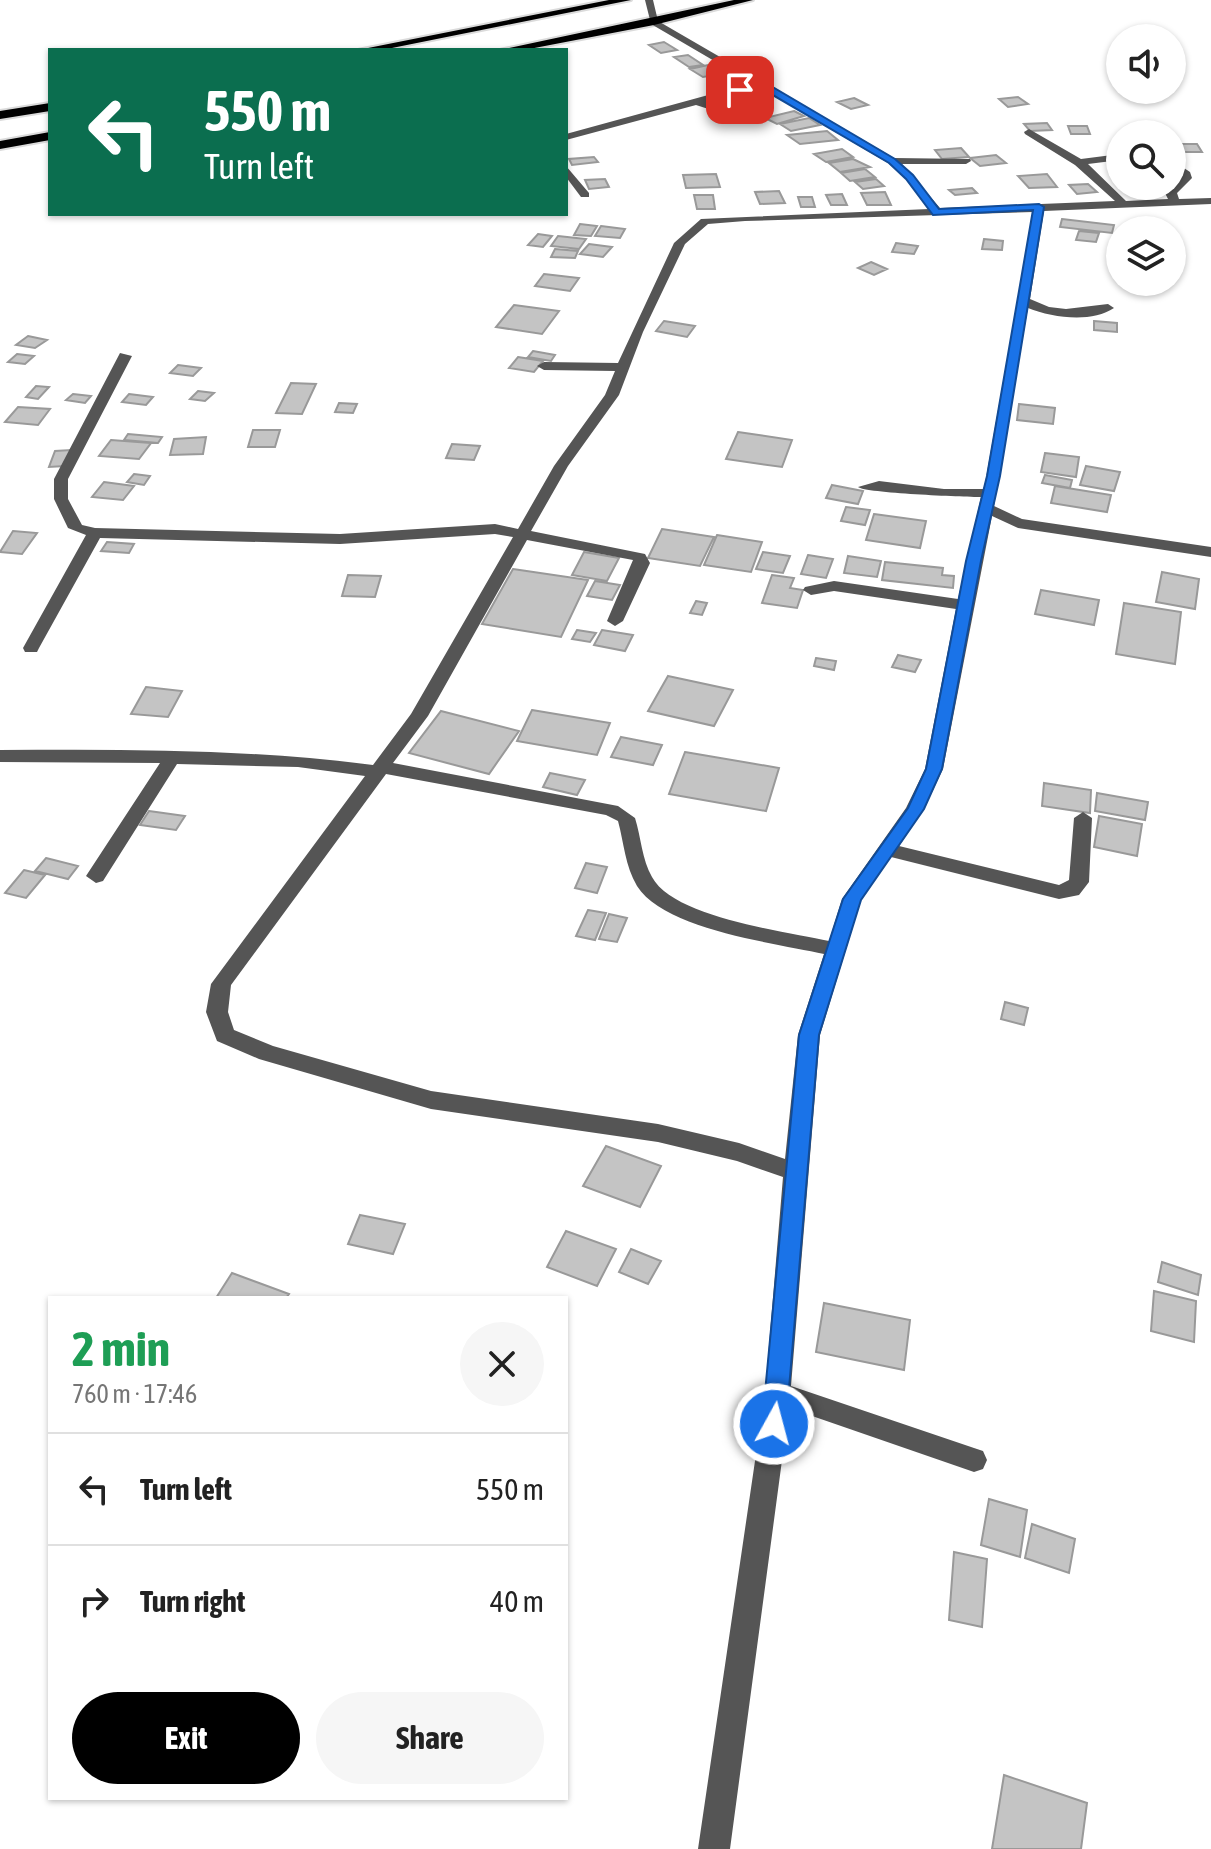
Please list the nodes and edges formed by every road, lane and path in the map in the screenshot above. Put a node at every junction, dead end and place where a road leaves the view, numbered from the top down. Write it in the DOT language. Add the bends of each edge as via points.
graph roads {
  1 [pos="626,0"];
  2 [pos="649,0"];
  3 [pos="748,0"];
  4 [pos="654,22"];
  5 [pos="374,48"];
  6 [pos="517,48"];
  7 [pos="760,84"];
  8 [pos="699,102"];
  9 [pos="48,107"];
  10 [pos="0,115"];
  11 [pos="742,119"];
  12 [pos="1029,132"];
  13 [pos="48,136"];
  14 [pos="568,136"];
  15 [pos="0,145"];
  16 [pos="1106,159"];
  17 [pos="892,161"];
  18 [pos="966,161"];
  19 [pos="1081,162"];
  20 [pos="568,172"];
  21 [pos="585,195"];
  22 [pos="1211,201"];
  23 [pos="1175,202"];
  24 [pos="1122,203"];
  25 [pos="1039,207"];
  26 [pos="937,212"];
  27 [pos="1025,301"];
  28 [pos="1108,308"];
  29 [pos="125,356"];
  30 [pos="544,366"];
  31 [pos="623,367"];
  32 [pos="865,487"];
  33 [pos="988,500"];
  34 [pos="95,533"];
  35 [pos="522,534"];
  36 [pos="1211,552"];
  37 [pos="811,590"];
  38 [pos="964,605"];
  39 [pos="615,621"];
  40 [pos="31,648"];
  41 [pos="0,756"];
  42 [pos="172,758"];
  43 [pos="380,770"];
  44 [pos="1083,818"];
  45 [pos="887,850"];
  46 [pos="96,876"];
  47 [pos="836,950"];
  48 [pos="795,1172"];
  49 [pos="778,1393"];
  50 [pos="974,1460"];
  51 [pos="714,1849"];
  1 -- 5 [label="highway"];
  2 -- 4 [label="street"];
  3 -- 4 [label="highway"];
  4 -- 6 [label="highway"];
  4 -- 7 [label="street"];
  7 -- 8 [label="street"];
  7 -- 17 [label="street"];
  8 -- 11 [label="street"];
  8 -- 14 [label="street"];
  9 -- 10 [label="highway"];
  12 -- 19 [label="street"];
  13 -- 15 [label="highway"];
  16 -- 19 [label="street"];
  17 -- 18 [label="street"];
  17 -- 26 [label="street"];
  19 -- 24 [label="street"];
  20 -- 21 [label="street"];
  22 -- 23 [label="street"];
  23 -- 24 [label="street"];
  24 -- 25 [label="street"];
  25 -- 26 [label="street"];
  25 -- 27 [label="street"];
  26 -- 31 [label="street" via="705,221 680,243"];
  27 -- 28 [label="street" via="1058,314"];
  27 -- 33 [label="street"];
  29 -- 34 [label="street" via="61,479 61,499 76,528"];
  30 -- 31 [label="street"];
  31 -- 35 [label="street" via="612,395 561,466"];
  32 -- 33 [label="street"];
  33 -- 36 [label="street" via="1018,523"];
  33 -- 38 [label="street"];
  34 -- 35 [label="street" via="340,539 495,529"];
  34 -- 40 [label="street"];
  35 -- 39 [label="street" via="639,557 642,563"];
  35 -- 43 [label="street" via="419,716"];
  37 -- 38 [label="street" via="841,586"];
  38 -- 45 [label="street" via="934,769"];
  41 -- 42 [label="street"];
  42 -- 43 [label="street" via="298,761"];
  42 -- 46 [label="street"];
  43 -- 47 [label="street" via="611,810 626,818 645,882 661,900"];
  43 -- 48 [label="street" via="221,984 217,1012 225,1035 267,1053 431,1100 658,1133"];
  44 -- 45 [label="street" via="1079,882 1072,890 1059,892"];
  45 -- 47 [label="street" via="852,899"];
  47 -- 48 [label="street" via="809,1035"];
  48 -- 49 [label="street"];
  49 -- 50 [label="street"];
  49 -- 51 [label="street"];
}
